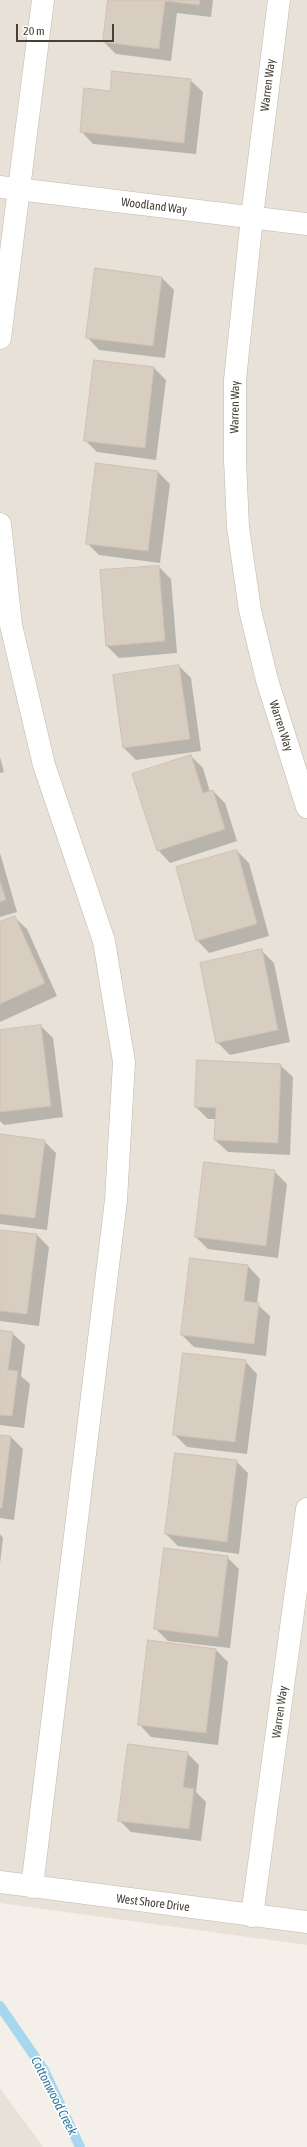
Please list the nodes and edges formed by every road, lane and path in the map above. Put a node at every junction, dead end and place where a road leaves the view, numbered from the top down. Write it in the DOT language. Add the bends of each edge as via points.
graph roads {
  1 [pos="43,0"];
  2 [pos="279,0"];
  3 [pos="10,189"];
  4 [pos="252,217"];
  5 [pos="307,224"];
  6 [pos="0,338"];
  7 [pos="0,524"];
  8 [pos="307,807"];
  9 [pos="307,1508"];
  10 [pos="0,1882"];
  11 [pos="32,1887"];
  12 [pos="252,1916"];
  13 [pos="307,1922"];
  1 -- 3 [label="street"];
  2 -- 4 [label="street, Warren Way"];
  3 -- 4 [label="street, Woodland Way"];
  3 -- 6 [label="street"];
  4 -- 5 [label="street, Woodland Way"];
  4 -- 8 [label="street, Warren Way" via="235,380 238,527 250,610 266,680"];
  7 -- 11 [label="street" via="11,625 44,765 104,941 124,1062 116,1200"];
  9 -- 12 [label="street, Warren Way"];
  10 -- 11 [label="street, West Shore Drive"];
  11 -- 12 [label="street, West Shore Drive"];
  12 -- 13 [label="street, West Shore Drive"];
}
